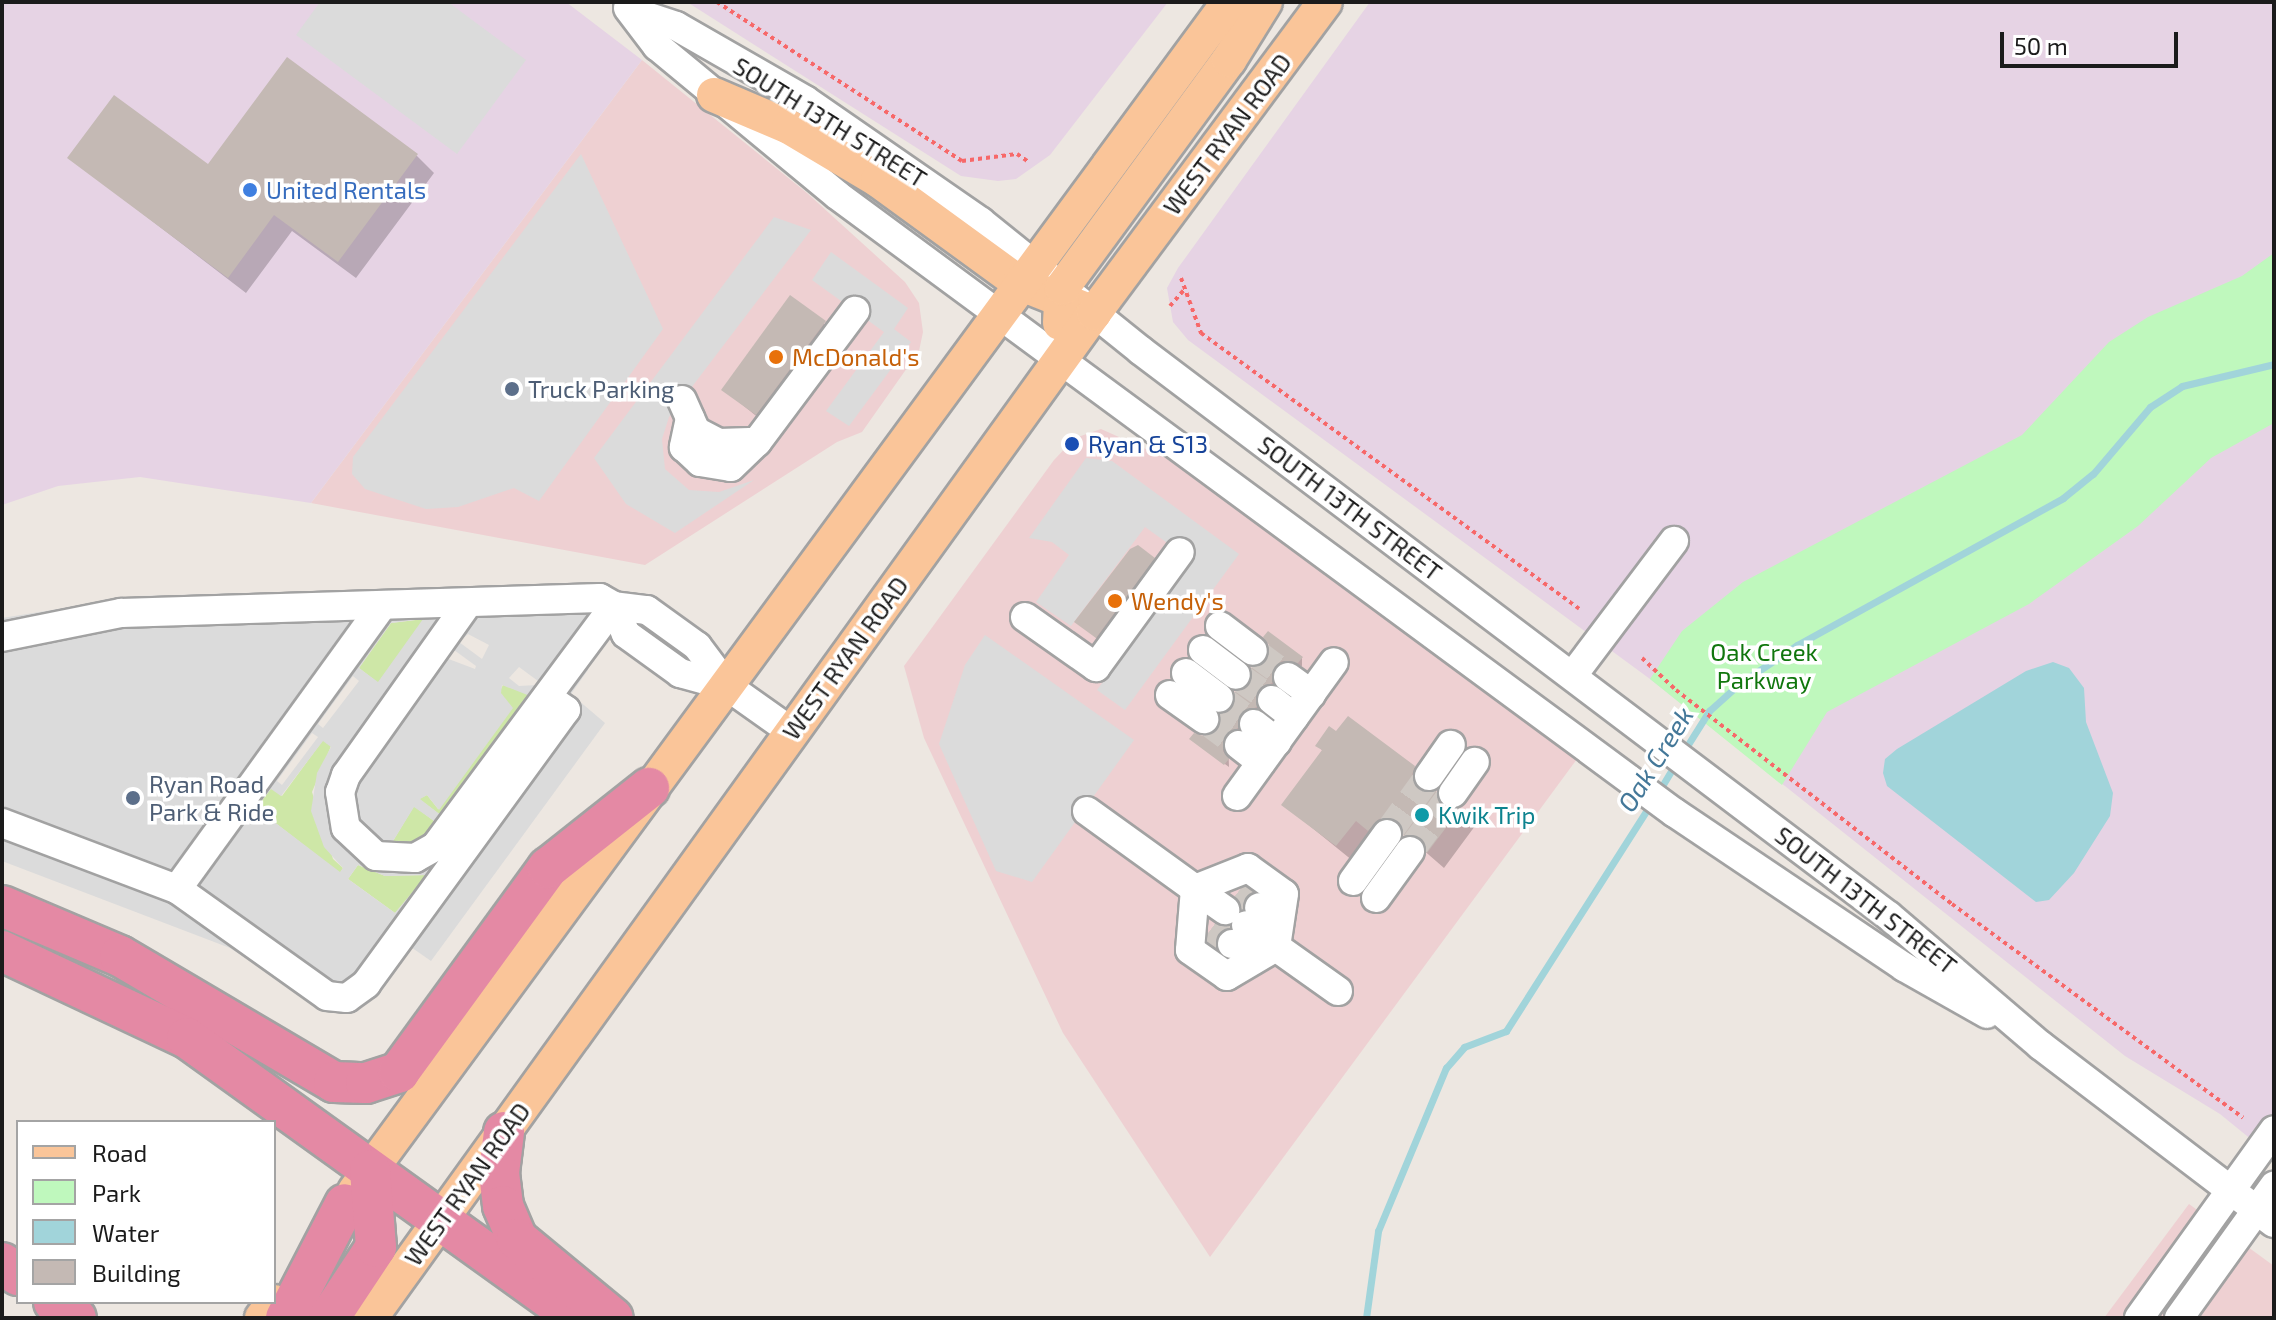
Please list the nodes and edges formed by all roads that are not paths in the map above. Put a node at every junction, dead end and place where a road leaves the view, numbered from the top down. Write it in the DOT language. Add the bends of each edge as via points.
graph roads {
  1 [pos="1229,2"];
  2 [pos="1265,2"];
  3 [pos="1325,2"];
  4 [pos="627,7"];
  5 [pos="714,95"];
  6 [pos="1026,273"];
  7 [pos="1061,295"];
  8 [pos="855,311"];
  9 [pos="998,313"];
  10 [pos="1094,313"];
  11 [pos="1060,359"];
  12 [pos="686,409"];
  13 [pos="1674,541"];
  14 [pos="1180,552"];
  15 [pos="468,603"];
  16 [pos="614,606"];
  17 [pos="381,607"];
  18 [pos="1025,617"];
  19 [pos="1220,626"];
  20 [pos="2,637"];
  21 [pos="1203,650"];
  22 [pos="1253,651"];
  23 [pos="1334,662"];
  24 [pos="1236,675"];
  25 [pos="1573,675"];
  26 [pos="1288,677"];
  27 [pos="1178,684"];
  28 [pos="727,686"];
  29 [pos="1311,694"];
  30 [pos="547,697"];
  31 [pos="1211,708"];
  32 [pos="792,732"];
  33 [pos="1451,745"];
  34 [pos="1475,762"];
  35 [pos="1429,776"];
  36 [pos="649,788"];
  37 [pos="1453,793"];
  38 [pos="1237,796"];
  39 [pos="1087,811"];
  40 [pos="2,823"];
  41 [pos="1387,834"];
  42 [pos="1410,851"];
  43 [pos="1353,881"];
  44 [pos="177,889"];
  45 [pos="1195,889"];
  46 [pos="1376,898"];
  47 [pos="2,906"];
  48 [pos="1235,918"];
  49 [pos="1276,947"];
  50 [pos="2,951"];
  51 [pos="1338,991"];
  52 [pos="2040,1045"];
  53 [pos="2274,1130"];
  54 [pos="504,1132"];
  55 [pos="370,1170"];
  56 [pos="2274,1186"];
  57 [pos="2230,1191"];
  58 [pos="345,1204"];
  59 [pos="2266,1216"];
  60 [pos="441,1220"];
  61 [pos="276,1299"];
  62 [pos="57,1304"];
  63 [pos="76,1318"];
  64 [pos="286,1318"];
  65 [pos="329,1318"];
  66 [pos="370,1318"];
  67 [pos="576,1318"];
  68 [pos="613,1318"];
  69 [pos="2139,1318"];
  70 [pos="2179,1318"];
  1 -- 6 [label="main road"];
  2 -- 7 [label="main road"];
  3 -- 10 [label="main road, WEST RYAN ROAD"];
  4 -- 5 [label="street, SOUTH 13TH STREET" via="657,46"];
  4 -- 6 [label="street, SOUTH 13TH STREET" via="676,26 879,146"];
  5 -- 6 [label="main road" via="789,127"];
  5 -- 9 [label="street, SOUTH 13TH STREET" via="776,149"];
  6 -- 7 [label="main road"];
  6 -- 9 [label="main road"];
  7 -- 10 [label="main road"];
  7 -- 11 [label="main road"];
  8 -- 12 [label="street" via="757,442 719,443 696,431"];
  9 -- 11 [label="street, SOUTH 13TH STREET"];
  9 -- 28 [label="main road"];
  10 -- 11 [label="main road, WEST RYAN ROAD"];
  10 -- 25 [label="street, SOUTH 13TH STREET"];
  11 -- 32 [label="main road, WEST RYAN ROAD"];
  11 -- 52 [label="street, SOUTH 13TH STREET" via="1675,813 1904,967"];
  13 -- 25 [label="street"];
  14 -- 18 [label="street" via="1096,667"];
  15 -- 16 [label="street" via="600,598"];
  15 -- 17 [label="street"];
  15 -- 30 [label="street" via="346,775 341,813 353,840 376,856 394,860 415,858 435,847"];
  16 -- 28 [label="street" via="656,616 697,646"];
  16 -- 30 [label="street"];
  17 -- 20 [label="street" via="121,613"];
  17 -- 44 [label="street"];
  19 -- 22 [label="street"];
  21 -- 24 [label="street"];
  23 -- 29 [label="street"];
  25 -- 52 [label="street, SOUTH 13TH STREET" via="1889,916"];
  26 -- 29 [label="street"];
  27 -- 31 [label="street"];
  28 -- 32 [label="street"];
  28 -- 36 [label="main road"];
  29 -- 38 [label="street" via="1283,709 1258,743"];
  30 -- 44 [label="street" via="566,710 366,984 347,998 327,996"];
  32 -- 54 [label="main road, WEST RYAN ROAD"];
  33 -- 35 [label="street"];
  34 -- 37 [label="street"];
  36 -- 47 [label="highway" via="548,868 399,1072 366,1083 334,1082 120,956"];
  36 -- 55 [label="main road"];
  39 -- 45 [label="street"];
  40 -- 44 [label="street"];
  41 -- 43 [label="street"];
  42 -- 46 [label="street"];
  45 -- 48 [label="street"];
  45 -- 48 [label="street"];
  45 -- 49 [label="street" via="1248,868 1284,894"];
  45 -- 49 [label="street" via="1190,950 1227,976"];
  48 -- 49 [label="street"];
  49 -- 51 [label="street"];
  50 -- 55 [label="highway" via="187,1038"];
  52 -- 57 [label="street, SOUTH 13TH STREET"];
  53 -- 57 [label="street"];
  54 -- 60 [label="main road, WEST RYAN ROAD"];
  54 -- 68 [label="highway" via="500,1184 517,1239"];
  55 -- 58 [label="main road"];
  55 -- 60 [label="highway"];
  55 -- 65 [label="highway" via="376,1247"];
  56 -- 59 [label="street"];
  57 -- 59 [label="street, SOUTH 13TH STREET"];
  57 -- 69 [label="street"];
  58 -- 61 [label="main road"];
  58 -- 64 [label="highway"];
  59 -- 70 [label="street"];
  60 -- 66 [label="main road, WEST RYAN ROAD"];
  60 -- 67 [label="highway"];
  62 -- 63 [label="highway"];
}
